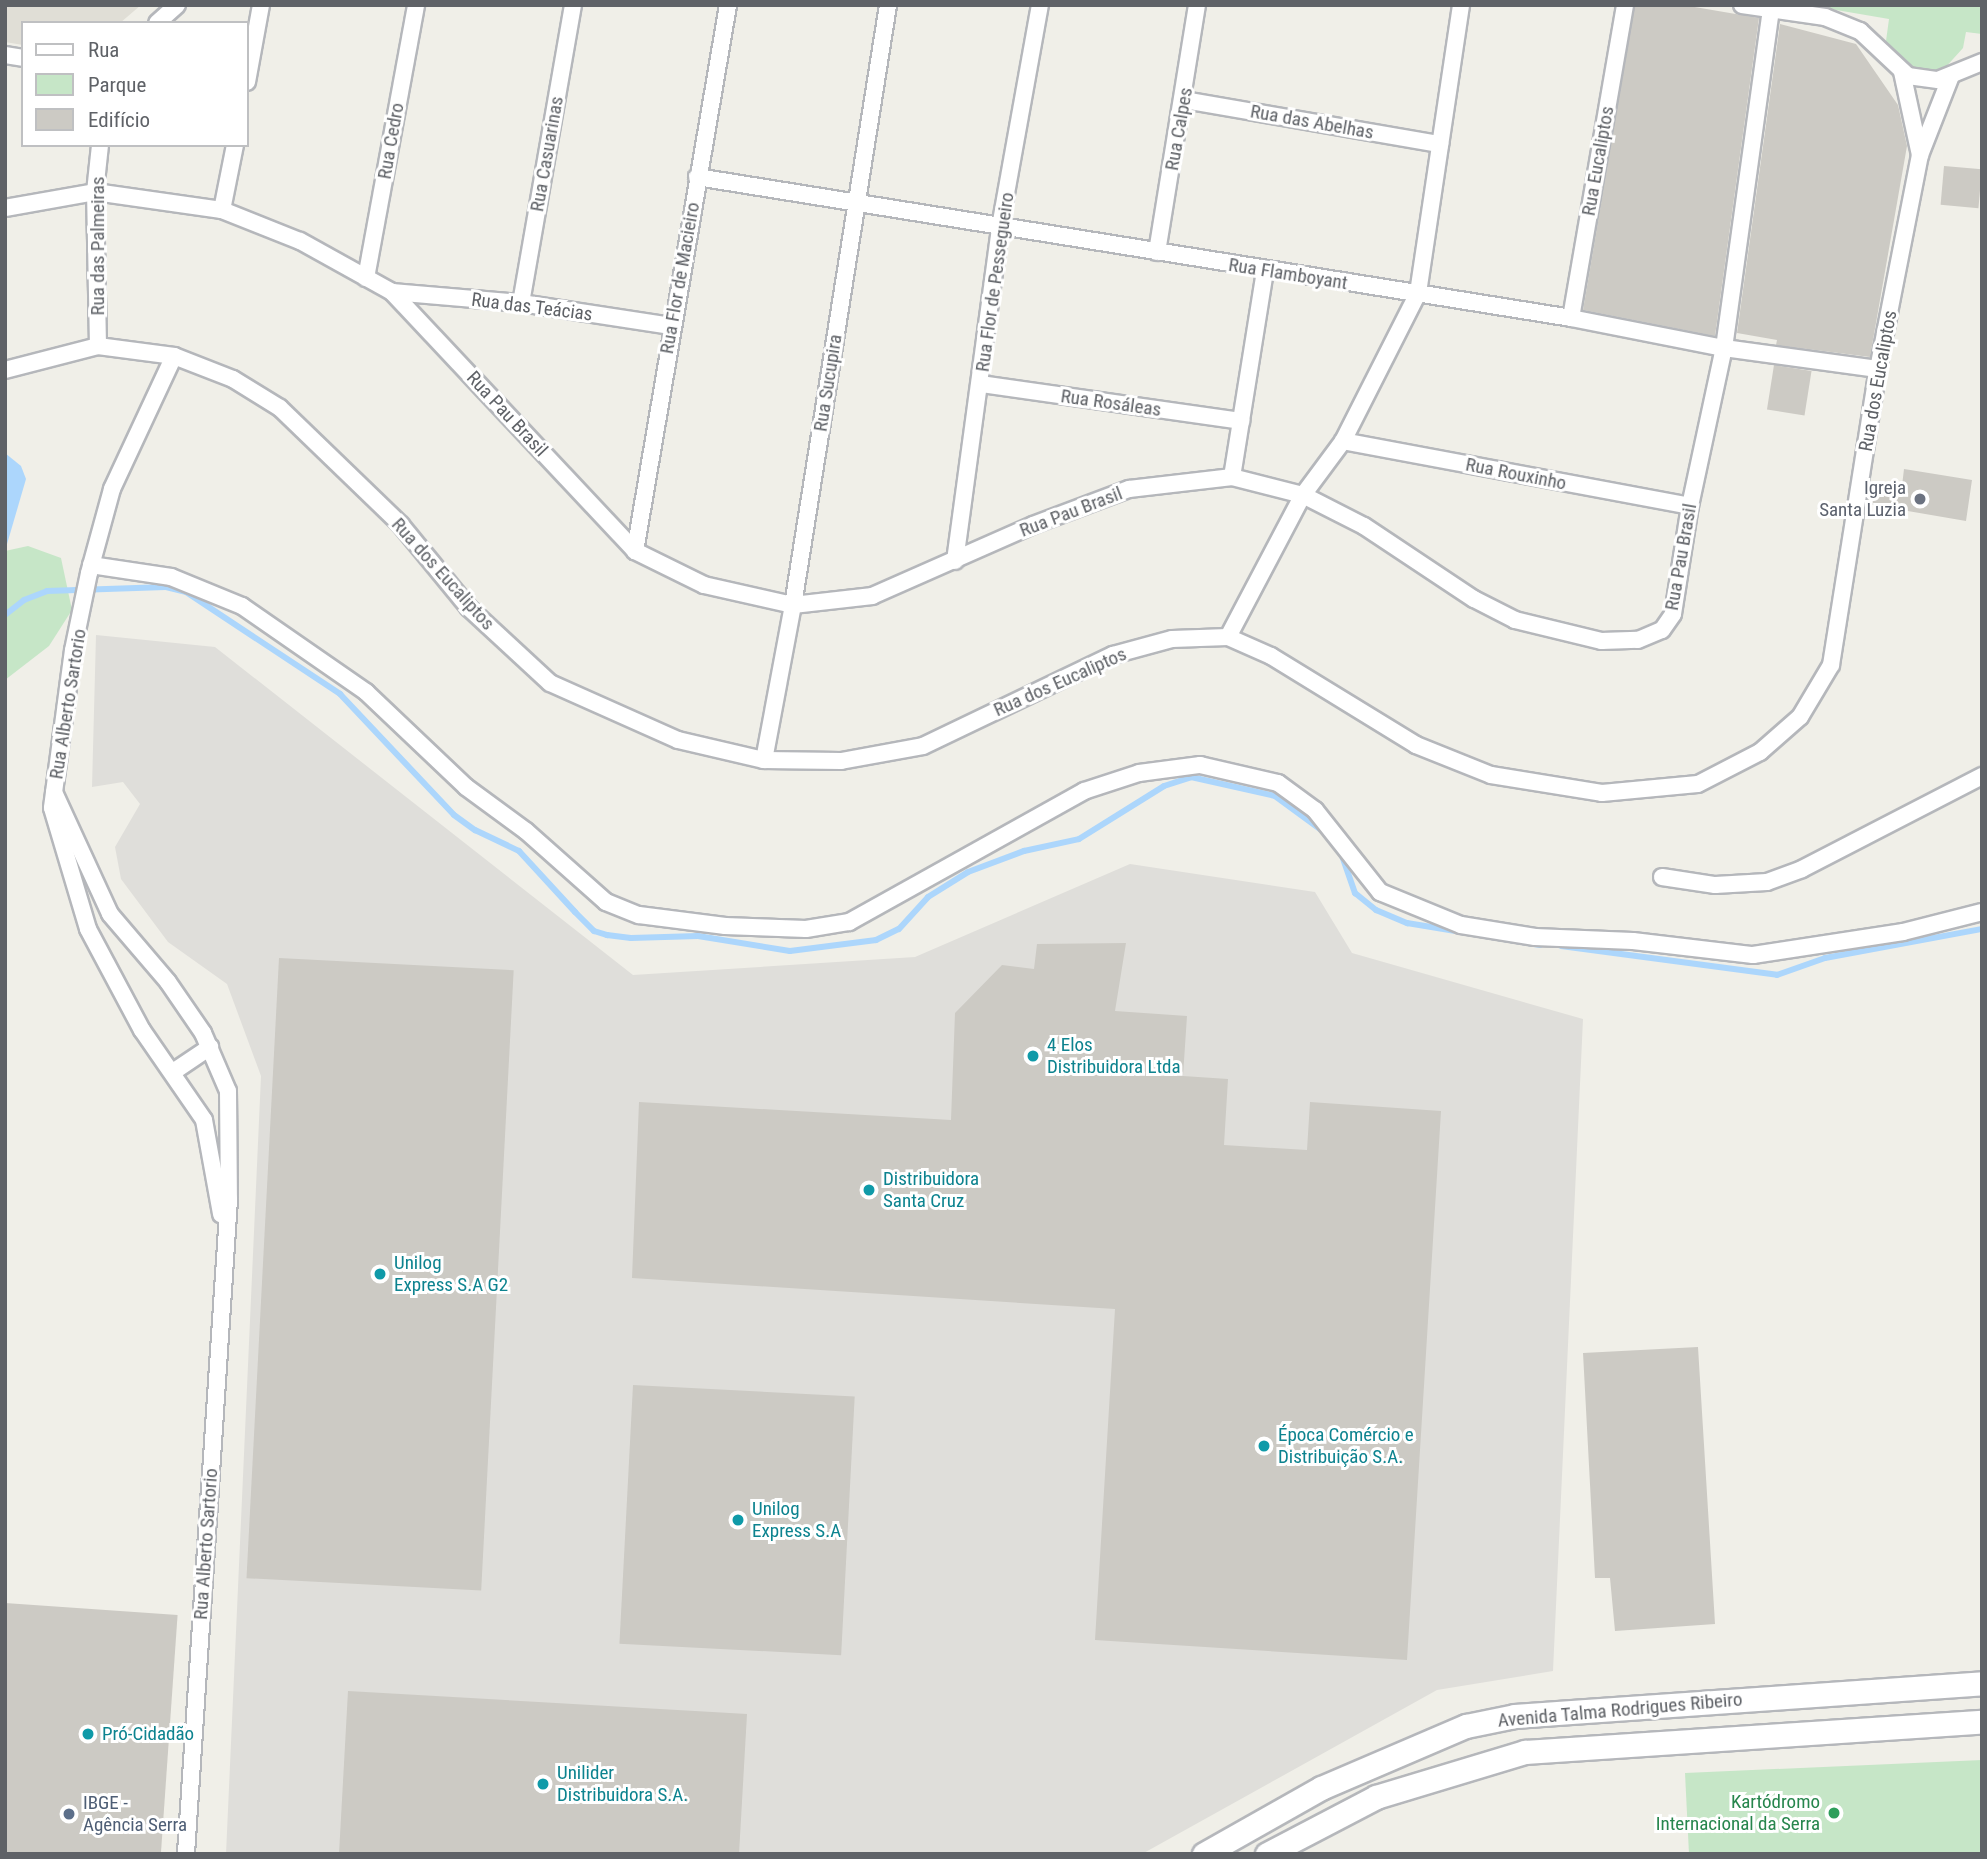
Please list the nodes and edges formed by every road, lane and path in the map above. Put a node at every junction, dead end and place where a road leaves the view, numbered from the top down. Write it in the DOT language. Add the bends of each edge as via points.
graph roads {
  1 [pos="177,5"];
  2 [pos="261,5"];
  3 [pos="416,5"];
  4 [pos="573,5"];
  5 [pos="728,5"];
  6 [pos="887,5"];
  7 [pos="1040,5"];
  8 [pos="1198,5"];
  9 [pos="1461,5"];
  10 [pos="1625,5"];
  11 [pos="1741,5"];
  12 [pos="1771,9"];
  13 [pos="159,21"];
  14 [pos="1982,62"];
  15 [pos="1902,72"];
  16 [pos="248,76"];
  17 [pos="1951,76"];
  18 [pos="1184,100"];
  19 [pos="1440,144"];
  20 [pos="100,147"];
  21 [pos="235,147"];
  22 [pos="1920,156"];
  23 [pos="697,177"];
  24 [pos="94,192"];
  25 [pos="856,202"];
  26 [pos="5,208"];
  27 [pos="222,211"];
  28 [pos="1000,227"];
  29 [pos="1157,252"];
  30 [pos="1265,272"];
  31 [pos="366,278"];
  32 [pos="392,292"];
  33 [pos="1418,293"];
  34 [pos="521,303"];
  35 [pos="1571,318"];
  36 [pos="671,326"];
  37 [pos="98,346"];
  38 [pos="1724,348"];
  39 [pos="174,356"];
  40 [pos="1878,369"];
  41 [pos="5,370"];
  42 [pos="981,384"];
  43 [pos="1241,421"];
  44 [pos="1343,441"];
  45 [pos="1232,477"];
  46 [pos="1303,495"];
  47 [pos="1690,506"];
  48 [pos="635,551"];
  49 [pos="955,561"];
  50 [pos="90,569"];
  51 [pos="793,606"];
  52 [pos="1228,637"];
  53 [pos="764,760"];
  54 [pos="1982,776"];
  55 [pos="54,792"];
  56 [pos="1662,877"];
  57 [pos="1982,912"];
  58 [pos="210,1047"];
  59 [pos="173,1072"];
  60 [pos="225,1235"];
  61 [pos="1982,1683"];
  62 [pos="1982,1722"];
  63 [pos="186,1854"];
  64 [pos="1204,1854"];
  65 [pos="1266,1854"];
  1 -- 13 [label="street"];
  2 -- 16 [label="street"];
  3 -- 31 [label="street, Rua Cedro"];
  4 -- 34 [label="street, Rua Casuarinas"];
  5 -- 23 [label="street, Rua Flor de Macieiro"];
  6 -- 25 [label="street, Rua Sucupira"];
  7 -- 28 [label="street, Rua Flor de Pessegueiro"];
  8 -- 18 [label="street, Rua Calpes"];
  9 -- 19 [label="street"];
  10 -- 35 [label="street, Rua Eucaliptos"];
  11 -- 12 [label="street"];
  12 -- 15 [label="street" via="1825,17 1860,31"];
  12 -- 38 [label="street, Rua Pau Brasil"];
  14 -- 17 [label="street"];
  15 -- 17 [label="street" via="1925,79"];
  15 -- 22 [label="street, Rua dos Eucaliptos"];
  17 -- 22 [label="street, Rua dos Eucaliptos"];
  18 -- 19 [label="street, Rua das Abelhas"];
  18 -- 29 [label="street, Rua Calpes"];
  19 -- 33 [label="street"];
  20 -- 24 [label="street, Rua das Palmeiras"];
  21 -- 27 [label="street"];
  22 -- 40 [label="street, Rua dos Eucaliptos"];
  23 -- 25 [label="street, Rua Flamboyant"];
  23 -- 36 [label="street, Rua Flor de Macieiro"];
  24 -- 26 [label="street, Rua Pau Brasil"];
  24 -- 27 [label="street, Rua Pau Brasil"];
  24 -- 37 [label="street, Rua das Palmeiras"];
  25 -- 28 [label="street, Rua Flamboyant"];
  25 -- 51 [label="street, Rua Sucupira"];
  27 -- 31 [label="street, Rua Pau Brasil" via="300,241"];
  28 -- 29 [label="street, Rua Flamboyant"];
  28 -- 42 [label="street, Rua Flor de Pessegueiro"];
  29 -- 30 [label="street, Rua Flamboyant"];
  30 -- 33 [label="street, Rua Flamboyant"];
  30 -- 43 [label="street"];
  31 -- 32 [label="street, Rua Pau Brasil"];
  32 -- 34 [label="street, Rua das Teácias"];
  32 -- 48 [label="street, Rua Pau Brasil"];
  33 -- 35 [label="street, Rua Flamboyant"];
  33 -- 44 [label="street"];
  34 -- 36 [label="street, Rua das Teácias"];
  35 -- 38 [label="street, Rua Flamboyant"];
  36 -- 48 [label="street, Rua Flor de Macieiro"];
  37 -- 39 [label="street, Rua dos Eucaliptos"];
  37 -- 41 [label="street, Rua dos Eucaliptos"];
  38 -- 40 [label="street, Rua Flamboyant"];
  38 -- 47 [label="street, Rua Pau Brasil"];
  39 -- 50 [label="street" via="112,489"];
  39 -- 53 [label="street, Rua dos Eucaliptos" via="233,379 280,408 401,525 469,608 550,683 678,740"];
  40 -- 52 [label="street, Rua dos Eucaliptos" via="1831,665 1800,717 1760,752 1698,785 1602,793 1491,775 1416,744 1271,656"];
  42 -- 43 [label="street, Rua Rosáleas"];
  42 -- 49 [label="street, Rua Flor de Pessegueiro"];
  43 -- 45 [label="street"];
  44 -- 46 [label="street"];
  44 -- 47 [label="street, Rua Rouxinho"];
  45 -- 46 [label="street, Rua Pau Brasil"];
  45 -- 49 [label="street, Rua Pau Brasil" via="1129,489"];
  46 -- 47 [label="street, Rua Pau Brasil" via="1364,526 1474,599 1515,620 1601,640 1638,640 1662,630 1668,622"];
  46 -- 52 [label="street"];
  48 -- 51 [label="street, Rua Pau Brasil" via="704,585"];
  49 -- 51 [label="street, Rua Pau Brasil" via="872,596"];
  50 -- 55 [label="street, Rua Alberto Sartorio"];
  50 -- 57 [label="street" via="171,577 242,606 366,692 466,787 526,831 606,902 639,915 779,928 849,922 1084,791 1139,773 1200,765 1278,783 1315,810 1380,892 1461,925 1535,937 1633,941 1753,955 1903,932"];
  51 -- 53 [label="street, Rua Sucupira"];
  52 -- 53 [label="street, Rua dos Eucaliptos" via="1172,639 1113,655 923,746 841,761"];
  54 -- 56 [label="street" via="1802,869 1767,882 1715,885"];
  55 -- 58 [label="street, Rua Alberto Sartorio" via="110,914 168,982"];
  55 -- 59 [label="street, Rua Alberto Sartorio" via="56,828 88,929 142,1030"];
  58 -- 59 [label="street"];
  58 -- 60 [label="street, Rua Alberto Sartorio" via="228,1091"];
  59 -- 60 [label="street, Rua Alberto Sartorio" via="204,1120"];
  60 -- 63 [label="street, Rua Alberto Sartorio"];
  61 -- 64 [label="main road, Avenida Talma Rodrigues Ribeiro" via="1515,1716 1466,1726 1321,1788"];
  62 -- 65 [label="main road, Avenida Talma Rodrigues Ribeiro" via="1525,1752 1376,1797"];
}
